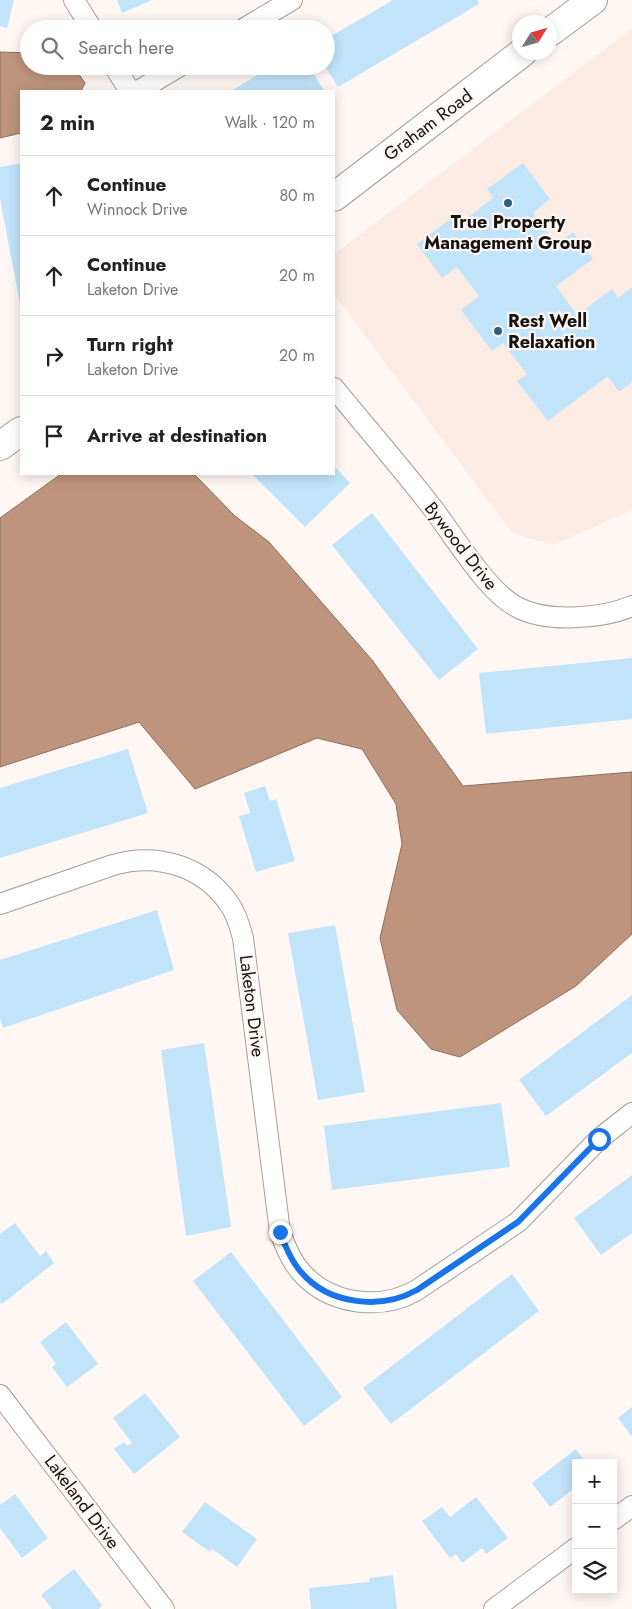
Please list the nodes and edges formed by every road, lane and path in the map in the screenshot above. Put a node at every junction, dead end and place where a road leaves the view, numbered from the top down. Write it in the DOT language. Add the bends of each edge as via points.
graph roads {
  1 [pos="74,0"];
  2 [pos="292,0"];
  3 [pos="593,0"];
  4 [pos="86,20"];
  5 [pos="258,20"];
  6 [pos="557,27"];
  7 [pos="513,60"];
  8 [pos="120,75"];
  9 [pos="165,75"];
  10 [pos="129,90"];
  11 [pos="140,90"];
  12 [pos="335,196"];
  13 [pos="335,389"];
  14 [pos="20,432"];
  15 [pos="0,446"];
  16 [pos="632,606"];
  17 [pos="0,904"];
  18 [pos="632,1113"];
  19 [pos="0,1395"];
  20 [pos="632,1506"];
  21 [pos="617,1517"];
  22 [pos="575,1549"];
  23 [pos="164,1609"];
  24 [pos="494,1609"];
  1 -- 4 [label="street"];
  2 -- 5 [label="street"];
  3 -- 6 [label="street"];
  7 -- 12 [label="street, Graham Road"];
  8 -- 10 [label="street"];
  9 -- 11 [label="street"];
  13 -- 16 [label="street, Bywood Drive" via="504,599 527,612 558,618 606,613"];
  14 -- 15 [label="street"];
  17 -- 18 [label="street, Laketon Drive" via="113,865 146,860 179,865 208,881 224,897 236,916 243,938 278,1220 284,1242 301,1272 340,1298 376,1302 411,1293 518,1222 599,1139"];
  19 -- 23 [label="street, Lakeland Drive"];
  20 -- 21 [label="street"];
  22 -- 24 [label="street"];
}
